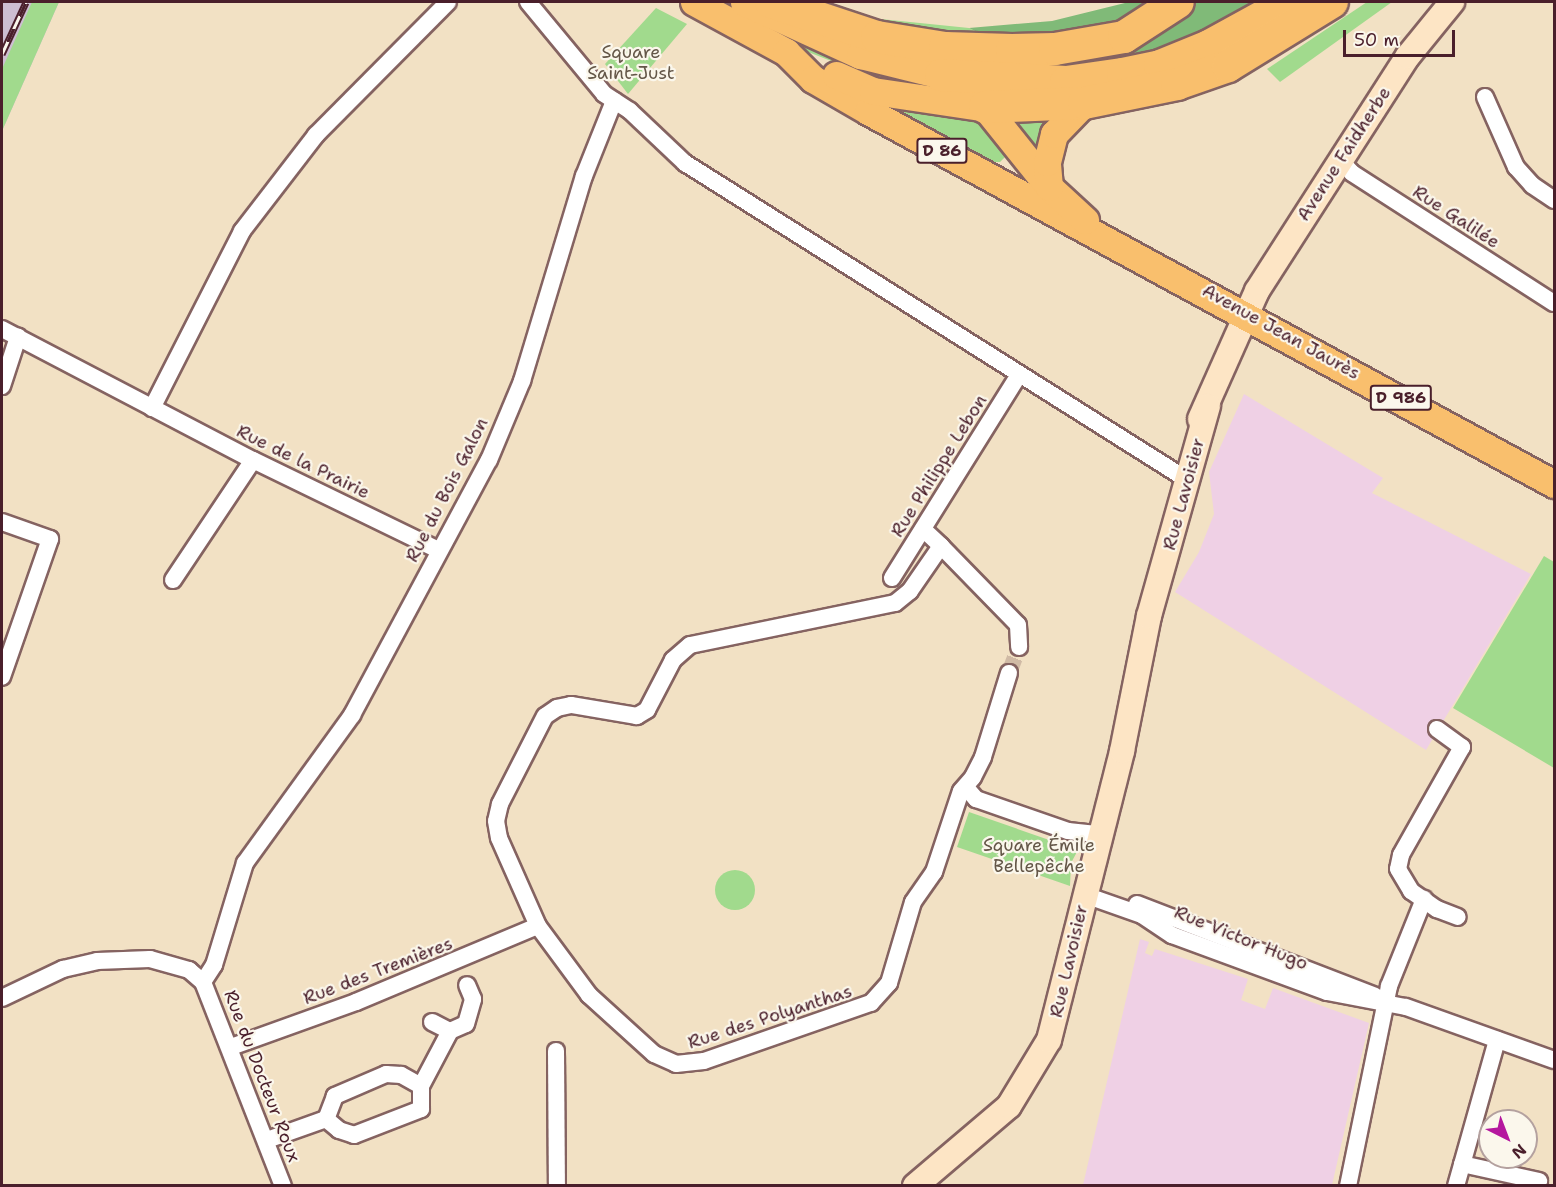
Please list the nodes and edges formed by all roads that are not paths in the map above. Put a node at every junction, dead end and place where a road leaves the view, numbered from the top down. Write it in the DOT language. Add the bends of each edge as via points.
graph roads {
  1 [pos="448,2"];
  2 [pos="528,2"];
  3 [pos="694,2"];
  4 [pos="744,2"];
  5 [pos="771,2"];
  6 [pos="1178,2"];
  7 [pos="1289,2"];
  8 [pos="1332,2"];
  9 [pos="1452,2"];
  10 [pos="786,52"];
  11 [pos="941,75"];
  12 [pos="1485,98"];
  13 [pos="614,100"];
  14 [pos="1084,103"];
  15 [pos="985,107"];
  16 [pos="927,141"];
  17 [pos="1015,143"];
  18 [pos="1340,160"];
  19 [pos="1050,187"];
  20 [pos="1554,200"];
  21 [pos="1106,239"];
  22 [pos="1554,303"];
  23 [pos="1246,314"];
  24 [pos="2,329"];
  25 [pos="18,337"];
  26 [pos="1019,375"];
  27 [pos="2,386"];
  28 [pos="152,408"];
  29 [pos="253,460"];
  30 [pos="1181,475"];
  31 [pos="1554,484"];
  32 [pos="2,522"];
  33 [pos="923,529"];
  34 [pos="941,546"];
  35 [pos="438,550"];
  36 [pos="892,578"];
  37 [pos="173,580"];
  38 [pos="1019,647"];
  39 [pos="1009,673"];
  40 [pos="2,677"];
  41 [pos="1437,729"];
  42 [pos="965,790"];
  43 [pos="1090,832"];
  44 [pos="1086,891"];
  45 [pos="1424,899"];
  46 [pos="1458,917"];
  47 [pos="538,926"];
  48 [pos="203,982"];
  49 [pos="467,985"];
  50 [pos="2,998"];
  51 [pos="1387,1002"];
  52 [pos="432,1022"];
  53 [pos="450,1031"];
  54 [pos="1497,1040"];
  55 [pos="231,1047"];
  56 [pos="556,1051"];
  57 [pos="1554,1060"];
  58 [pos="421,1086"];
  59 [pos="326,1119"];
  60 [pos="267,1140"];
  61 [pos="1462,1164"];
  62 [pos="1539,1181"];
  63 [pos="283,1185"];
  64 [pos="557,1185"];
  65 [pos="915,1185"];
  66 [pos="1348,1185"];
  67 [pos="1456,1185"];
  1 -- 28 [label="street" via="316,135 242,231"];
  2 -- 13 [label="street" via="604,94"];
  3 -- 10 [label="main road, D 86"];
  4 -- 11 [label="main road, D 86" via="860,55"];
  5 -- 6 [label="highway" via="877,37 945,48 1012,50 1078,47 1124,37"];
  7 -- 11 [label="highway" via="1209,46 1160,66 1123,74 1066,82"];
  8 -- 14 [label="highway" via="1228,66 1177,84"];
  9 -- 18 [label="street, Avenue Faidherbe" via="1408,56"];
  10 -- 15 [label="main road" via="873,91"];
  10 -- 16 [label="main road, D 86" via="813,79"];
  11 -- 15 [label="main road, D 86"];
  12 -- 20 [label="street" via="1523,177"];
  13 -- 26 [label="street" via="685,163"];
  13 -- 35 [label="street, Rue du Bois Galon" via="584,176 522,381 489,460"];
  14 -- 15 [label="highway"];
  14 -- 19 [label="main road" via="1054,134 1047,162"];
  15 -- 17 [label="main road, D 86"];
  16 -- 17 [label="main road" via="952,148 1000,171 1015,161"];
  16 -- 21 [label="main road, D 86" via="1046,210"];
  17 -- 19 [label="main road, D 86"];
  18 -- 22 [label="street, Rue Galilée" via="1352,173"];
  18 -- 23 [label="street, Avenue Faidherbe"];
  19 -- 21 [label="main road, D 86"];
  21 -- 23 [label="main road, Avenue Jean Jaurès / D 86"];
  23 -- 30 [label="street, Rue Lavoisier"];
  23 -- 31 [label="main road, Avenue Jean Jaurès / D 986"];
  24 -- 25 [label="street, Rue de la Prairie"];
  25 -- 27 [label="street"];
  25 -- 28 [label="street, Rue de la Prairie"];
  26 -- 30 [label="street"];
  26 -- 33 [label="street, Rue Philippe Lebon"];
  28 -- 29 [label="street, Rue de la Prairie"];
  29 -- 35 [label="street, Rue de la Prairie"];
  29 -- 37 [label="street"];
  30 -- 43 [label="street, Rue Lavoisier" via="1122,751"];
  32 -- 40 [label="street" via="50,539"];
  33 -- 34 [label="street"];
  33 -- 36 [label="street, Rue Philippe Lebon"];
  34 -- 38 [label="street" via="1018,626"];
  34 -- 47 [label="street, Rue des Polyanthas" via="910,591 895,603 690,645 673,660 647,710 637,716 571,705 551,711 497,813 499,838"];
  35 -- 48 [label="street, Rue du Bois Galon" via="352,715 245,863 214,965"];
  39 -- 42 [label="street, Rue des Polyanthas" via="981,764"];
  41 -- 45 [label="street" via="1462,747 1398,863 1407,886"];
  42 -- 43 [label="street" via="976,799 1068,831"];
  42 -- 47 [label="street, Rue des Polyanthas" via="934,872 913,902 893,970 879,997 863,1008 704,1061 676,1064 654,1054 581,986"];
  43 -- 44 [label="street, Rue Lavoisier"];
  44 -- 51 [label="street, Rue Victor Hugo" via="1142,915 1172,935 1327,992"];
  44 -- 65 [label="street, Rue Lavoisier" via="1054,1022 1042,1055 1009,1106"];
  45 -- 46 [label="street"];
  45 -- 51 [label="street"];
  47 -- 55 [label="street, Rue des Tremières" via="356,1002"];
  48 -- 50 [label="street" via="189,970 165,962 114,959 63,969"];
  48 -- 55 [label="street, Rue du Docteur Roux"];
  49 -- 53 [label="street" via="473,999 466,1024"];
  51 -- 54 [label="street, Rue Victor Hugo"];
  51 -- 66 [label="street"];
  52 -- 53 [label="street"];
  53 -- 58 [label="street"];
  54 -- 57 [label="street, Rue Victor Hugo"];
  54 -- 61 [label="street"];
  55 -- 60 [label="street, Rue du Docteur Roux"];
  56 -- 64 [label="street"];
  58 -- 59 [label="street" via="401,1075 386,1074 335,1096"];
  58 -- 59 [label="street" via="421,1109 362,1134 347,1134"];
  59 -- 60 [label="street"];
  60 -- 63 [label="street, Rue du Docteur Roux"];
  61 -- 62 [label="street"];
  61 -- 67 [label="street"];
}
